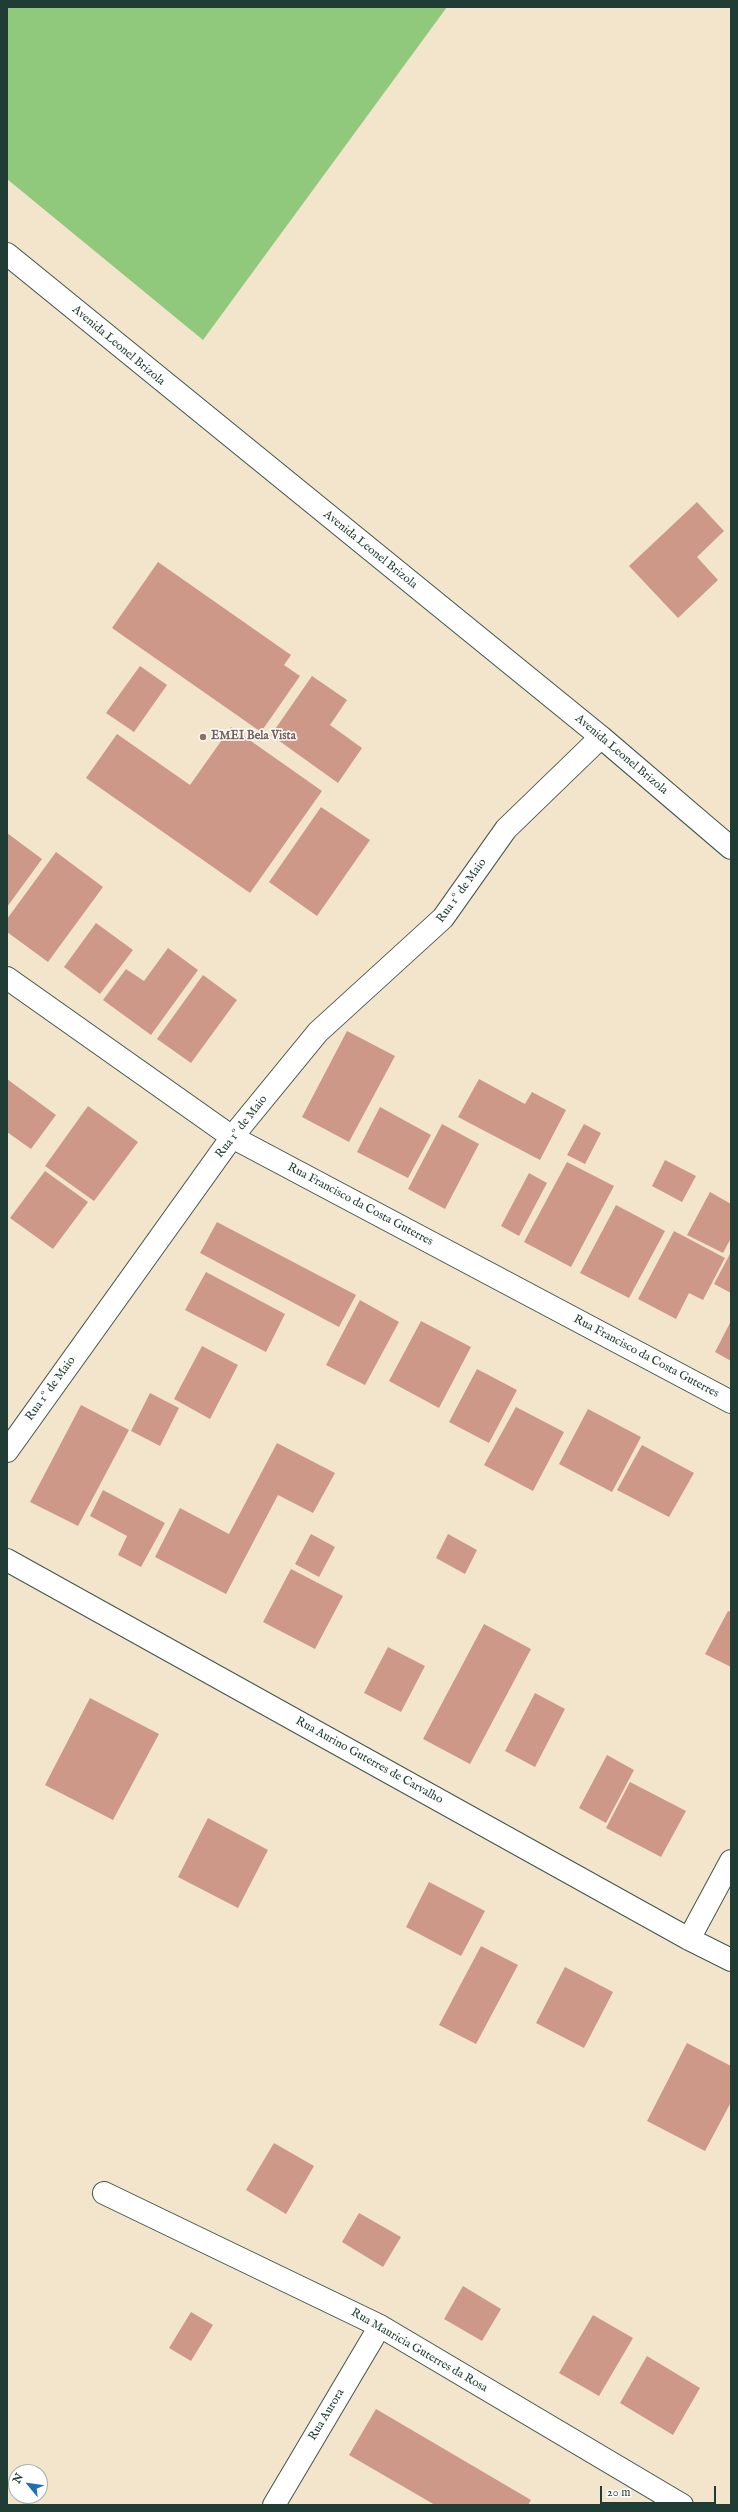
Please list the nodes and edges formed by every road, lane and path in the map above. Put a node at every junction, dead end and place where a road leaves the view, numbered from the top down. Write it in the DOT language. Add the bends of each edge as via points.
graph roads {
  1 [pos="7,254"];
  2 [pos="601,737"];
  3 [pos="731,848"];
  4 [pos="7,978"];
  5 [pos="232,1138"];
  6 [pos="731,1402"];
  7 [pos="7,1451"];
  8 [pos="7,1560"];
  9 [pos="731,1861"];
  10 [pos="689,1939"];
  11 [pos="731,1960"];
  12 [pos="104,2193"];
  13 [pos="380,2326"];
  14 [pos="274,2505"];
  15 [pos="682,2505"];
  1 -- 2 [label="street, Avenida Leonel Brizola"];
  2 -- 3 [label="street, Avenida Leonel Brizola"];
  2 -- 5 [label="street, Rua 1º de Maio" via="506,829 443,918 318,1032"];
  4 -- 5 [label="street, Rua Francisco da Costa Guterres"];
  5 -- 6 [label="street, Rua Francisco da Costa Guterres"];
  5 -- 7 [label="street, Rua 1º de Maio"];
  8 -- 10 [label="street, Rua Aurino Guterres de Carvalho"];
  9 -- 10 [label="street"];
  10 -- 11 [label="street, Rua Aurino Guterres de Carvalho"];
  12 -- 13 [label="street, Rua Mauricia Guterres da Rosa"];
  13 -- 14 [label="street, Rua Aurora"];
  13 -- 15 [label="street, Rua Mauricia Guterres da Rosa"];
}
